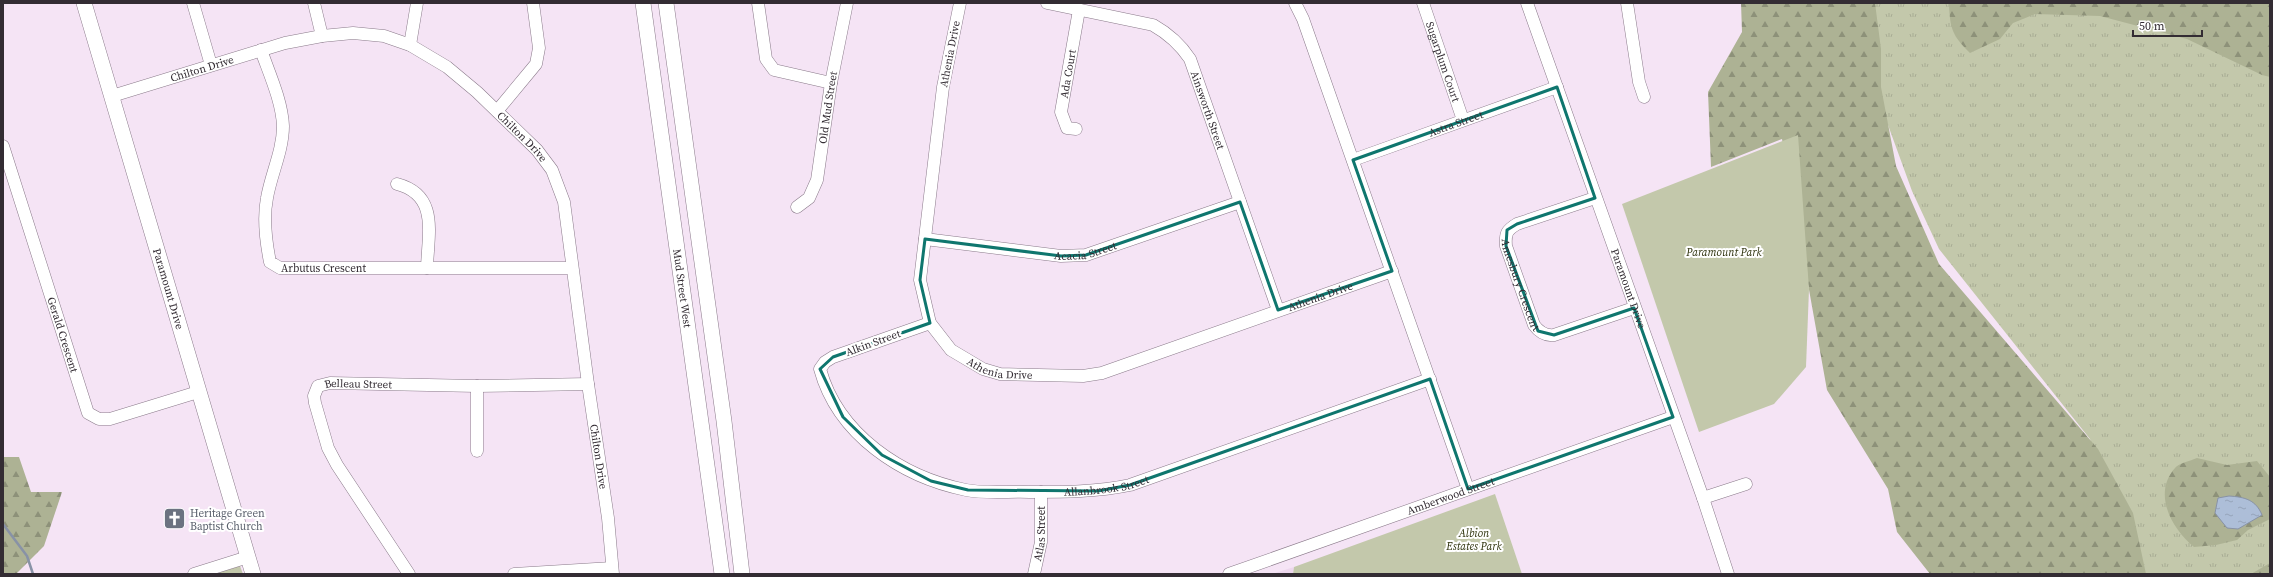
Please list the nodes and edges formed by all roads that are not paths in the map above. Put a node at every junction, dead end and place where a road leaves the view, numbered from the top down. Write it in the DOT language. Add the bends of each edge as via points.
graph roads {
  1 [pos="84,3"];
  2 [pos="193,3"];
  3 [pos="314,3"];
  4 [pos="417,3"];
  5 [pos="533,3"];
  6 [pos="643,3"];
  7 [pos="666,3"];
  8 [pos="758,3"];
  9 [pos="847,3"];
  10 [pos="960,3"];
  11 [pos="1047,3"];
  12 [pos="1296,3"];
  13 [pos="1423,3"];
  14 [pos="1527,3"];
  15 [pos="1627,3"];
  16 [pos="1079,10"];
  17 [pos="322,36"];
  18 [pos="410,45"];
  19 [pos="261,50"];
  20 [pos="211,65"];
  21 [pos="830,83"];
  22 [pos="1558,87"];
  23 [pos="112,96"];
  24 [pos="1644,96"];
  25 [pos="497,111"];
  26 [pos="1462,120"];
  27 [pos="1076,129"];
  28 [pos="3,146"];
  29 [pos="1353,160"];
  30 [pos="397,184"];
  31 [pos="1595,198"];
  32 [pos="1240,202"];
  33 [pos="797,207"];
  34 [pos="925,239"];
  35 [pos="427,268"];
  36 [pos="572,268"];
  37 [pos="1392,271"];
  38 [pos="1634,308"];
  39 [pos="1278,310"];
  40 [pos="930,323"];
  41 [pos="820,369"];
  42 [pos="1430,380"];
  43 [pos="588,384"];
  44 [pos="477,386"];
  45 [pos="198,392"];
  46 [pos="1673,417"];
  47 [pos="477,451"];
  48 [pos="1746,484"];
  49 [pos="1468,489"];
  50 [pos="1041,492"];
  51 [pos="1703,498"];
  52 [pos="248,557"];
  53 [pos="612,571"];
  54 [pos="194,574"];
  55 [pos="253,574"];
  56 [pos="409,574"];
  57 [pos="514,574"];
  58 [pos="722,574"];
  59 [pos="742,574"];
  60 [pos="1034,574"];
  61 [pos="1229,574"];
  62 [pos="1728,574"];
  1 -- 23 [label="main road, Paramount Drive"];
  2 -- 20 [label="street"];
  3 -- 17 [label="street"];
  4 -- 18 [label="street"];
  5 -- 25 [label="street" via="539,48 536,64"];
  6 -- 58 [label="main road, Mud Street West"];
  7 -- 59 [label="main road, Mud Street West" via="724,421"];
  8 -- 21 [label="street" via="766,59 774,70"];
  9 -- 21 [label="street, Old Mud Street"];
  10 -- 34 [label="street, Athenia Drive" via="942,87"];
  11 -- 16 [label="street, Ainsworth Street"];
  12 -- 29 [label="street"];
  13 -- 26 [label="street, Sugarplum Court"];
  14 -- 22 [label="street, Paramount Drive"];
  15 -- 24 [label="street" via="1639,82"];
  16 -- 27 [label="street, Ada Court" via="1061,112 1067,128"];
  16 -- 32 [label="street, Ainsworth Street" via="1153,25 1177,41 1190,59"];
  17 -- 18 [label="street, Chilton Drive" via="353,33 384,36"];
  17 -- 19 [label="street, Chilton Drive"];
  18 -- 25 [label="street, Chilton Drive" via="447,67"];
  19 -- 20 [label="street, Chilton Drive"];
  19 -- 35 [label="street, Arbutus Crescent" via="283,125 282,142 266,200 266,237 270,262 280,268"];
  20 -- 23 [label="street, Chilton Drive"];
  21 -- 33 [label="street, Old Mud Street" via="817,180 808,198"];
  22 -- 26 [label="street, Astra Street"];
  22 -- 31 [label="street, Paramount Drive"];
  23 -- 45 [label="main road, Paramount Drive"];
  25 -- 36 [label="street, Chilton Drive" via="537,150 552,170 564,202"];
  26 -- 29 [label="street, Astra Street"];
  28 -- 45 [label="street, Gerald Crescent" via="88,413 99,419 110,419"];
  29 -- 37 [label="street"];
  30 -- 35 [label="street" via="410,188 422,198 429,214"];
  31 -- 38 [label="street, Paramount Drive"];
  31 -- 38 [label="street, Amesbury Crescent" via="1507,230 1506,246 1534,325 1538,331 1548,336 1554,335"];
  32 -- 34 [label="street, Acacia Street" via="1086,255 1061,256"];
  32 -- 39 [label="street, Ainsworth Street"];
  34 -- 40 [label="street, Athenia Drive" via="920,280"];
  35 -- 36 [label="street, Arbutus Crescent"];
  36 -- 43 [label="street, Chilton Drive"];
  37 -- 39 [label="street, Athenia Drive"];
  37 -- 42 [label="street"];
  38 -- 46 [label="street, Paramount Drive"];
  39 -- 40 [label="street, Athenia Drive" via="1102,373 1083,376 1000,374 983,369 951,350"];
  40 -- 41 [label="street, Alkin Street" via="833,357"];
  41 -- 50 [label="street, Allanbrook Street" via="824,382 843,417 882,455 908,471 932,481 968,490"];
  42 -- 49 [label="street"];
  42 -- 50 [label="street, Allanbrook Street" via="1130,485 1098,491"];
  43 -- 44 [label="street, Belleau Street"];
  43 -- 53 [label="street, Chilton Drive" via="608,518"];
  44 -- 47 [label="street"];
  44 -- 56 [label="street, Belleau Street" via="330,383 318,386 314,396 328,448 337,465"];
  45 -- 52 [label="main road, Paramount Drive"];
  46 -- 49 [label="street, Amberwood Street"];
  46 -- 51 [label="street, Paramount Drive"];
  48 -- 51 [label="street"];
  49 -- 61 [label="street, Amberwood Street"];
  50 -- 60 [label="street, Atlas Street" via="1041,542"];
  51 -- 62 [label="street, Paramount Drive"];
  52 -- 54 [label="street"];
  52 -- 55 [label="main road, Paramount Drive"];
  53 -- 57 [label="street"];
}
